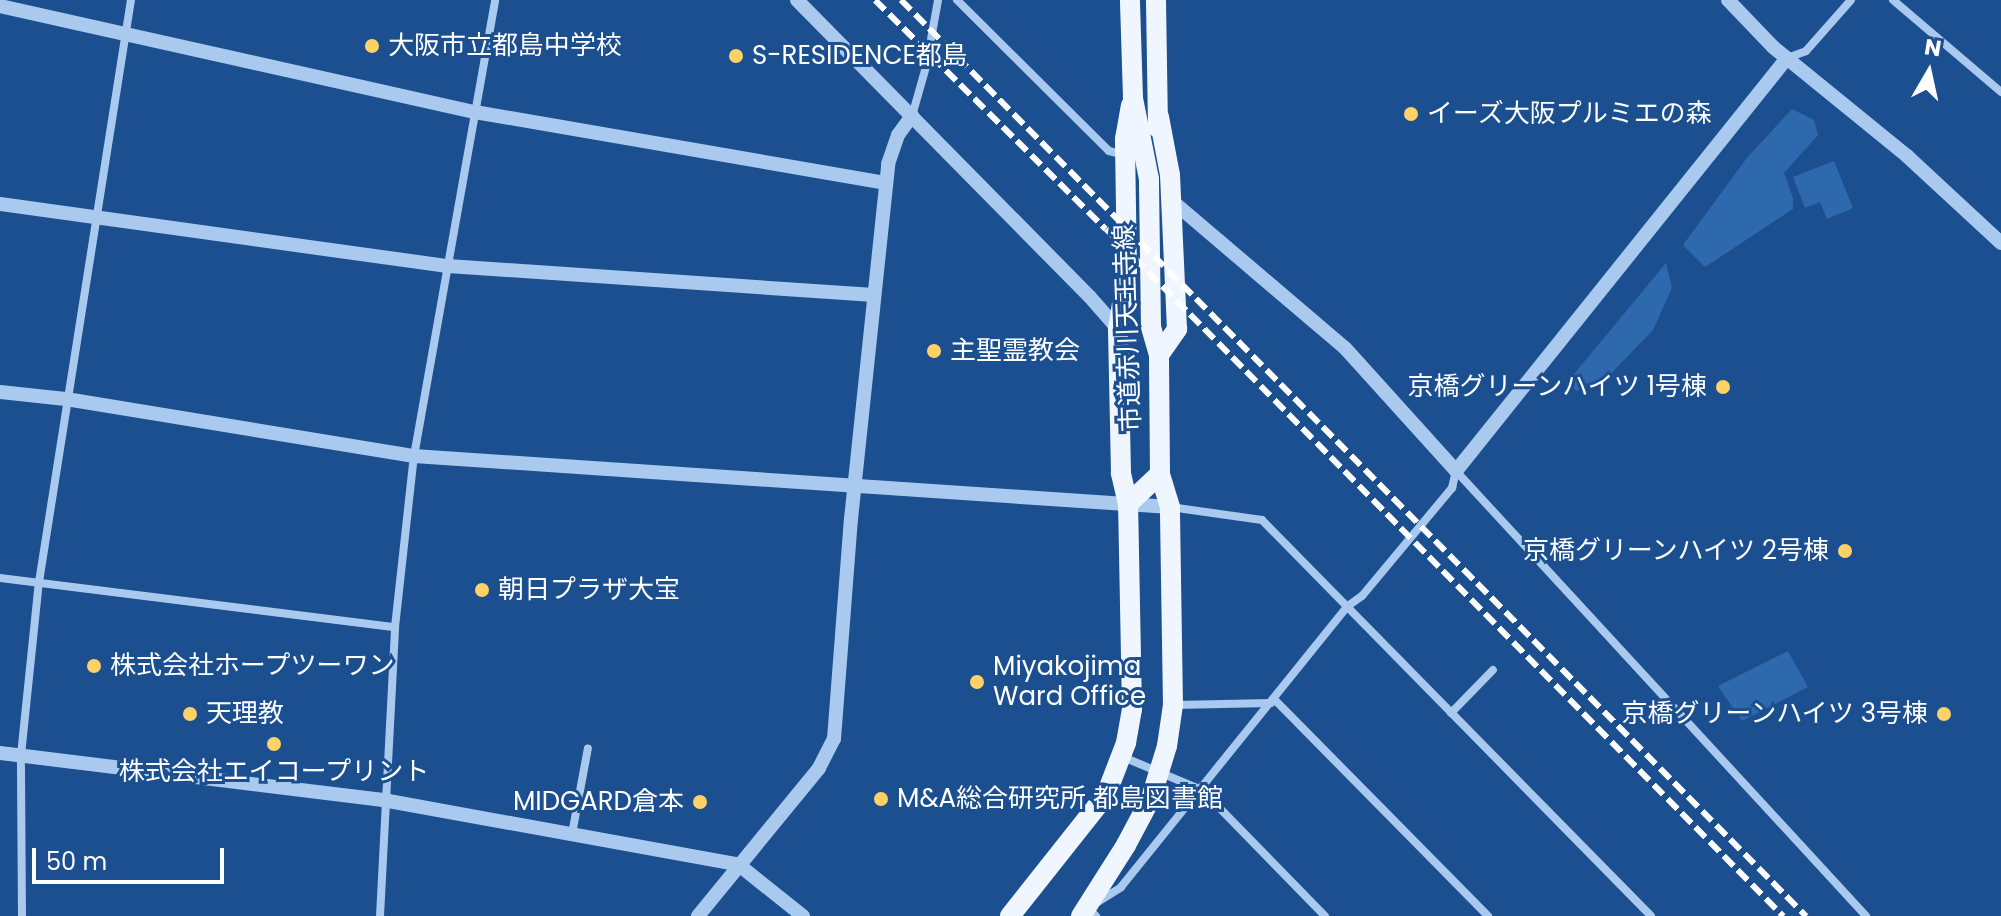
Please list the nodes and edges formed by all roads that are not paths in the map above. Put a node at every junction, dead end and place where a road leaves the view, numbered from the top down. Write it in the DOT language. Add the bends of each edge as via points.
graph roads {
  1 [pos="131,0"];
  2 [pos="495,0"];
  3 [pos="797,0"];
  4 [pos="938,0"];
  5 [pos="957,0"];
  6 [pos="1156,0"];
  7 [pos="1728,0"];
  8 [pos="1851,0"];
  9 [pos="1893,0"];
  10 [pos="1129,1"];
  11 [pos="0,6"];
  12 [pos="125,35"];
  13 [pos="1787,58"];
  14 [pos="2001,92"];
  15 [pos="1133,98"];
  16 [pos="475,112"];
  17 [pos="912,116"];
  18 [pos="1159,117"];
  19 [pos="1125,155"];
  20 [pos="1149,179"];
  21 [pos="885,183"];
  22 [pos="1171,200"];
  23 [pos="0,204"];
  24 [pos="96,217"];
  25 [pos="2001,243"];
  26 [pos="448,266"];
  27 [pos="874,295"];
  28 [pos="1118,329"];
  29 [pos="1159,355"];
  30 [pos="0,392"];
  31 [pos="66,399"];
  32 [pos="414,456"];
  33 [pos="1456,471"];
  34 [pos="1160,474"];
  35 [pos="854,485"];
  36 [pos="1128,504"];
  37 [pos="1170,507"];
  38 [pos="0,578"];
  39 [pos="39,582"];
  40 [pos="1348,606"];
  41 [pos="395,627"];
  42 [pos="1493,670"];
  43 [pos="1272,701"];
  44 [pos="1173,705"];
  45 [pos="1451,713"];
  46 [pos="588,748"];
  47 [pos="0,753"];
  48 [pos="21,755"];
  49 [pos="1122,756"];
  50 [pos="1159,772"];
  51 [pos="1202,790"];
  52 [pos="383,800"];
  53 [pos="572,834"];
  54 [pos="739,865"];
  55 [pos="1088,913"];
  56 [pos="22,916"];
  57 [pos="380,916"];
  58 [pos="698,916"];
  59 [pos="803,916"];
  60 [pos="1010,916"];
  61 [pos="1325,916"];
  62 [pos="1488,916"];
  63 [pos="1651,916"];
  64 [pos="1866,916"];
  1 -- 12 [label="street"];
  2 -- 16 [label="street"];
  3 -- 17 [label="street"];
  4 -- 17 [label="street"];
  5 -- 19 [label="street" via="1109,151"];
  6 -- 18 [label="main road, 市道赤川天王寺線"];
  7 -- 13 [label="street"];
  8 -- 13 [label="street" via="1806,51"];
  9 -- 14 [label="street"];
  10 -- 15 [label="main road, 市道赤川天王寺線"];
  11 -- 12 [label="street"];
  12 -- 16 [label="street"];
  12 -- 24 [label="street"];
  13 -- 25 [label="street" via="1907,156"];
  13 -- 33 [label="street"];
  15 -- 19 [label="main road"];
  15 -- 20 [label="main road, 市道赤川天王寺線"];
  16 -- 21 [label="street"];
  16 -- 26 [label="street"];
  17 -- 21 [label="street" via="891,150"];
  17 -- 28 [label="street"];
  18 -- 20 [label="main road, 市道赤川天王寺線"];
  18 -- 22 [label="main road"];
  19 -- 28 [label="main road" via="1127,271"];
  20 -- 29 [label="main road, 市道赤川天王寺線" via="1151,327"];
  21 -- 27 [label="street"];
  22 -- 29 [label="main road" via="1177,329"];
  22 -- 33 [label="street" via="1345,348"];
  23 -- 24 [label="street"];
  24 -- 26 [label="street"];
  24 -- 31 [label="street"];
  26 -- 27 [label="street"];
  26 -- 32 [label="street"];
  27 -- 35 [label="street"];
  28 -- 36 [label="main road" via="1121,473"];
  29 -- 34 [label="main road, 市道赤川天王寺線"];
  30 -- 31 [label="street"];
  31 -- 32 [label="street"];
  31 -- 39 [label="street"];
  32 -- 35 [label="street"];
  32 -- 41 [label="street"];
  33 -- 40 [label="street" via="1452,488"];
  33 -- 64 [label="street"];
  34 -- 36 [label="main road"];
  34 -- 37 [label="main road, 市道赤川天王寺線"];
  35 -- 36 [label="street"];
  35 -- 54 [label="street" via="834,739 819,768"];
  36 -- 37 [label="street"];
  36 -- 49 [label="main road" via="1133,677"];
  37 -- 40 [label="street" via="1262,520"];
  37 -- 44 [label="main road, 市道赤川天王寺線"];
  38 -- 39 [label="street"];
  39 -- 41 [label="street"];
  39 -- 48 [label="street"];
  40 -- 43 [label="street"];
  40 -- 45 [label="street"];
  41 -- 52 [label="street"];
  42 -- 45 [label="street"];
  43 -- 44 [label="street"];
  43 -- 51 [label="street"];
  43 -- 62 [label="street"];
  44 -- 50 [label="main road, 市道赤川天王寺線"];
  45 -- 63 [label="street"];
  46 -- 53 [label="street"];
  47 -- 48 [label="street"];
  48 -- 52 [label="street"];
  48 -- 56 [label="street"];
  49 -- 50 [label="street"];
  49 -- 60 [label="main road" via="1087,823"];
  50 -- 51 [label="street"];
  50 -- 55 [label="main road, 市道赤川天王寺線" via="1140,819"];
  51 -- 55 [label="street" via="1121,887"];
  51 -- 61 [label="street"];
  52 -- 53 [label="street"];
  52 -- 57 [label="street"];
  53 -- 54 [label="street"];
  54 -- 58 [label="street"];
  54 -- 59 [label="street"];
}
